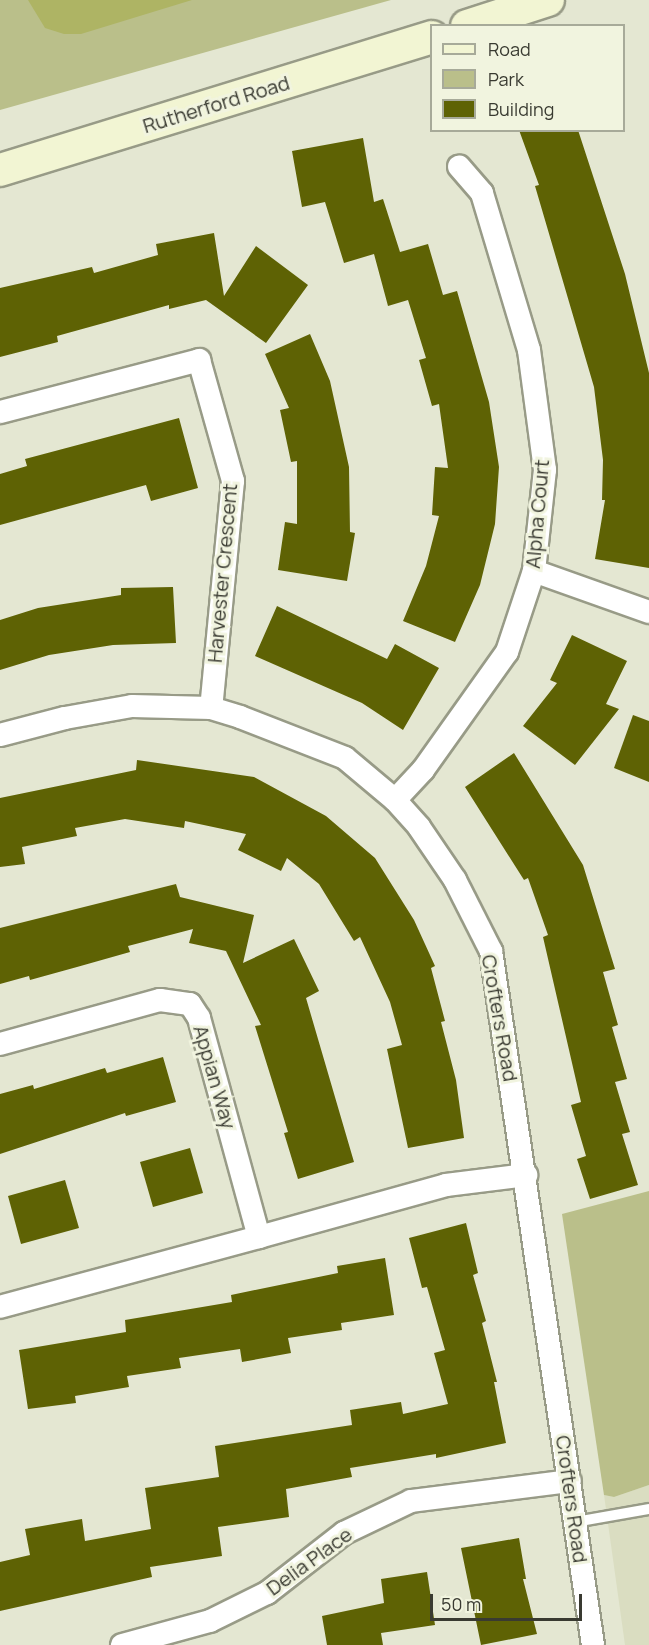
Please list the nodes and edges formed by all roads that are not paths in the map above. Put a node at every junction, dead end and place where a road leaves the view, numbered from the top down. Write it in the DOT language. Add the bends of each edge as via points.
graph roads {
  1 [pos="548,0"];
  2 [pos="473,24"];
  3 [pos="430,38"];
  4 [pos="459,167"];
  5 [pos="0,170"];
  6 [pos="0,412"];
  7 [pos="534,571"];
  8 [pos="649,612"];
  9 [pos="211,708"];
  10 [pos="0,735"];
  11 [pos="395,800"];
  12 [pos="0,1044"];
  13 [pos="526,1175"];
  14 [pos="259,1237"];
  15 [pos="0,1307"];
  16 [pos="570,1481"];
  17 [pos="649,1509"];
  18 [pos="576,1522"];
  19 [pos="122,1645"];
  20 [pos="593,1645"];
  1 -- 2 [label="main road"];
  3 -- 5 [label="main road, Rutherford Road"];
  4 -- 7 [label="street, Alpha Court" via="482,194 529,350 545,470"];
  6 -- 9 [label="street, Harvester Crescent" via="199,360 233,481"];
  7 -- 8 [label="street"];
  7 -- 11 [label="street, Alpha Court" via="507,652 423,770"];
  9 -- 10 [label="street, Crofters Road" via="132,706"];
  9 -- 11 [label="street, Crofters Road" via="300,737 345,758"];
  11 -- 13 [label="street, Crofters Road" via="455,880 491,951"];
  12 -- 14 [label="street, Appian Way" via="160,1000 190,1004 199,1018"];
  13 -- 14 [label="street" via="446,1185"];
  13 -- 16 [label="street, Crofters Road"];
  14 -- 15 [label="street"];
  16 -- 18 [label="street, Crofters Road"];
  16 -- 19 [label="street, Delia Place" via="411,1501 344,1533 267,1593 210,1621"];
  17 -- 18 [label="lane"];
  18 -- 20 [label="street, Crofters Road"];
}
